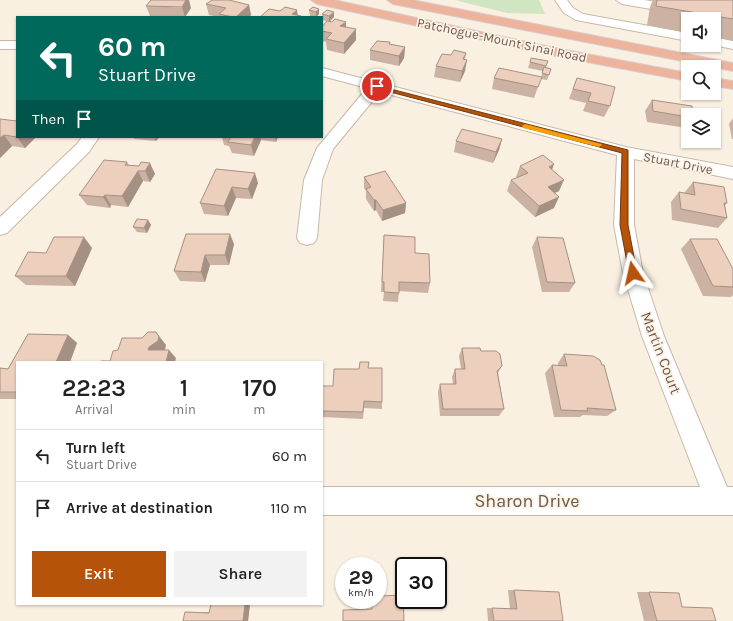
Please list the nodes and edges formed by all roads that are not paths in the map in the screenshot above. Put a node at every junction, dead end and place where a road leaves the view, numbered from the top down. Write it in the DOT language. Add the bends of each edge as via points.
graph roads {
  1 [pos="318,0"];
  2 [pos="393,0"];
  3 [pos="561,0"];
  4 [pos="622,0"];
  5 [pos="729,18"];
  6 [pos="681,36"];
  7 [pos="721,42"];
  8 [pos="0,45"];
  9 [pos="16,45"];
  10 [pos="733,45"];
  11 [pos="733,67"];
  12 [pos="323,72"];
  13 [pos="681,76"];
  14 [pos="721,83"];
  15 [pos="733,85"];
  16 [pos="377,86"];
  17 [pos="90,138"];
  18 [pos="626,152"];
  19 [pos="733,173"];
  20 [pos="0,228"];
  21 [pos="307,238"];
  22 [pos="726,501"];
  23 [pos="323,502"];
  1 -- 13 [label="highway, Patchogue-Mount Sinai Road" via="560,53"];
  2 -- 11 [label="highway, Patchogue-Mount Sinai Road"];
  3 -- 6 [label="street" via="570,14 580,17"];
  4 -- 5 [label="street"];
  7 -- 10 [label="street"];
  8 -- 9 [label="street"];
  12 -- 16 [label="street, Stuart Drive"];
  14 -- 15 [label="highway"];
  16 -- 18 [label="street, Stuart Drive"];
  16 -- 21 [label="street" via="325,148 313,180"];
  17 -- 20 [label="street"];
  18 -- 19 [label="street, Stuart Drive"];
  18 -- 22 [label="street, Martin Court" via="624,225 633,273 653,336"];
  22 -- 23 [label="street, Sharon Drive"];
}
